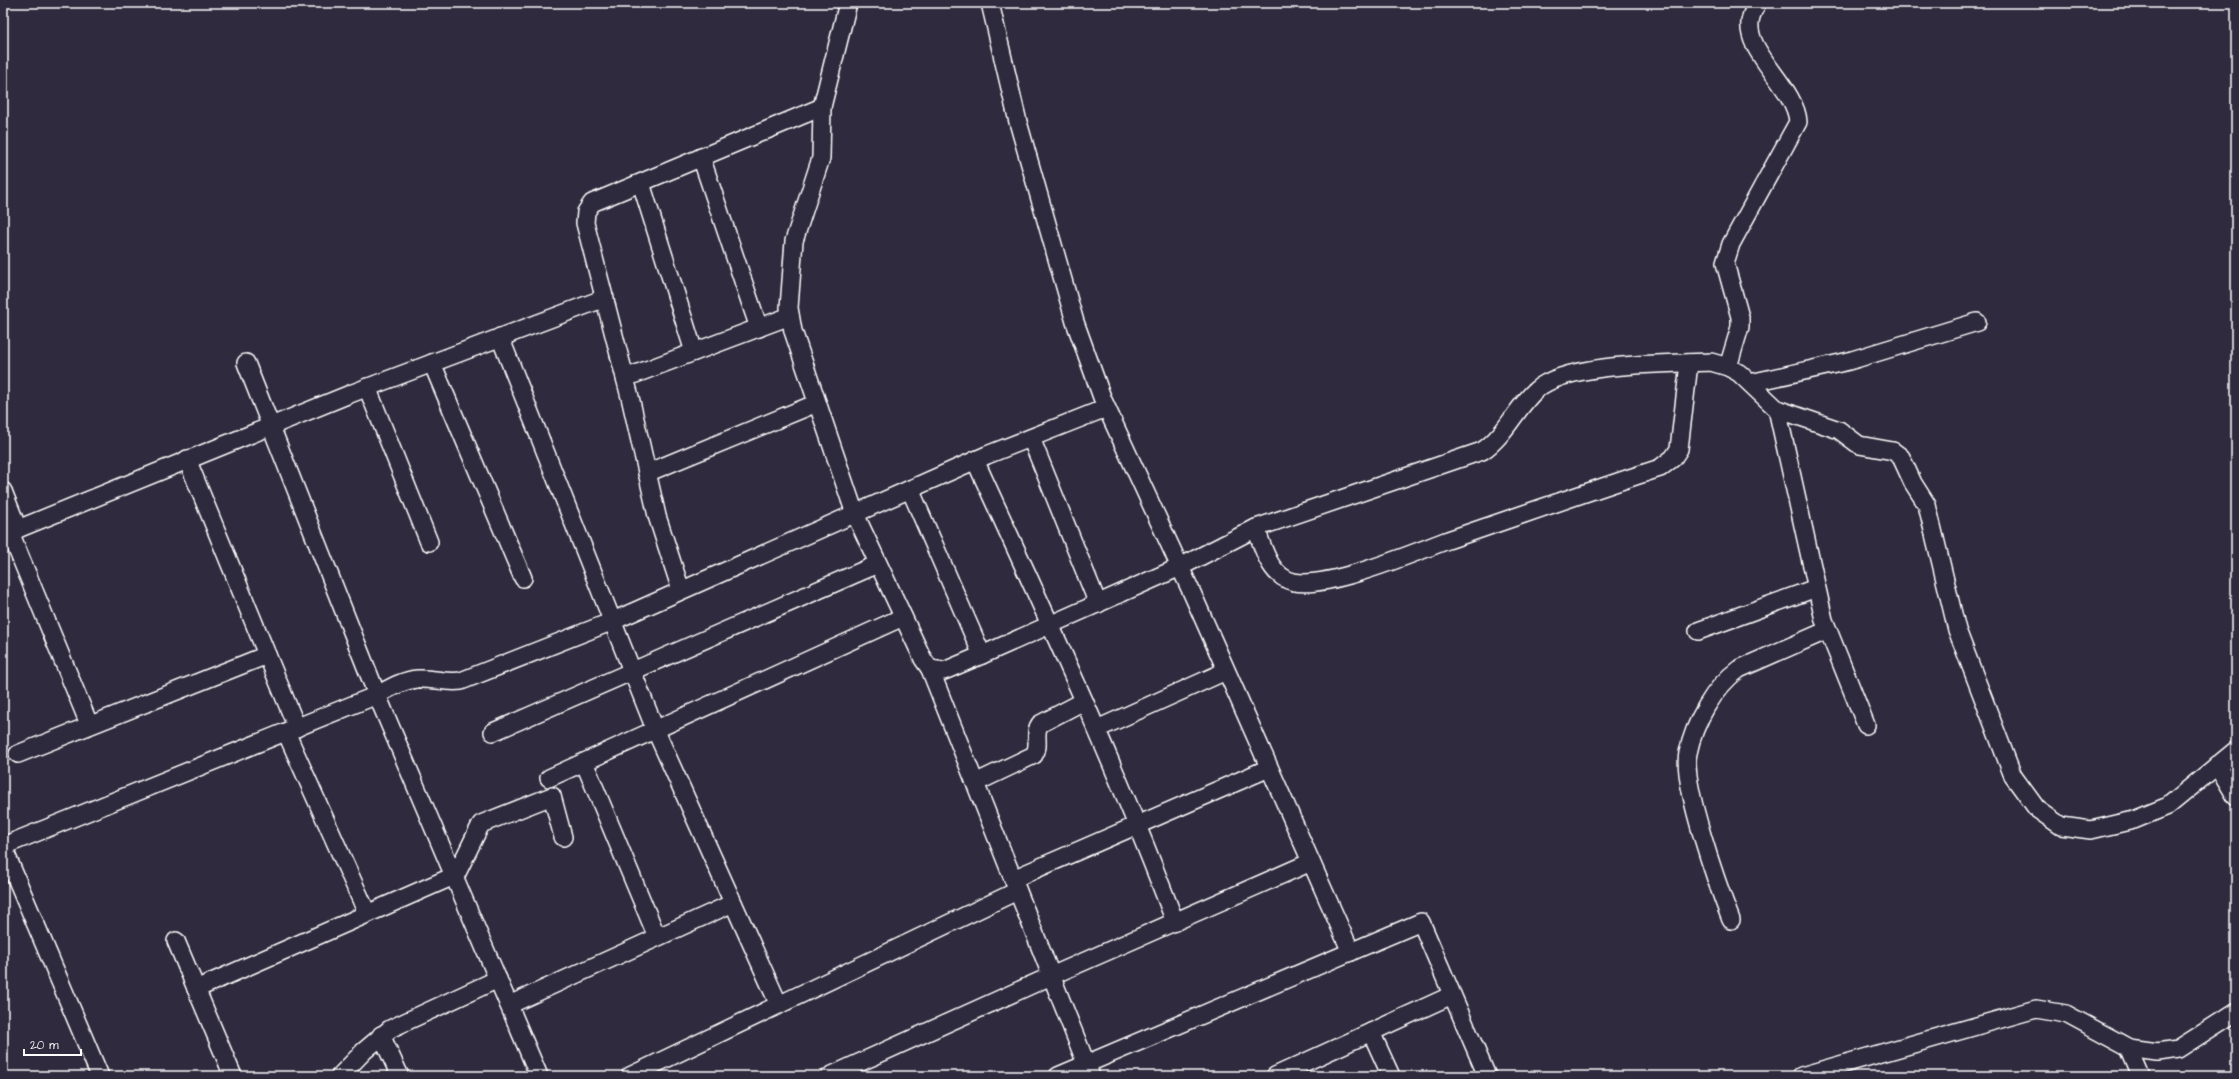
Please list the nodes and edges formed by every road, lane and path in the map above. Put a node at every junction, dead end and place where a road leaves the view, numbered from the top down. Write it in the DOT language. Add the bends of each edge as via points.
graph roads {
  1 [pos="848,3"];
  2 [pos="990,3"];
  3 [pos="1757,3"];
  4 [pos="822,107"];
  5 [pos="701,157"];
  6 [pos="641,183"];
  7 [pos="605,298"];
  8 [pos="790,316"];
  9 [pos="1977,322"];
  10 [pos="759,328"];
  11 [pos="500,337"];
  12 [pos="694,352"];
  13 [pos="246,363"];
  14 [pos="432,363"];
  15 [pos="1689,364"];
  16 [pos="1728,367"];
  17 [pos="625,378"];
  18 [pos="1750,383"];
  19 [pos="367,387"];
  20 [pos="817,403"];
  21 [pos="1106,408"];
  22 [pos="1777,409"];
  23 [pos="271,425"];
  24 [pos="1031,438"];
  25 [pos="187,459"];
  26 [pos="975,460"];
  27 [pos="647,472"];
  28 [pos="910,489"];
  29 [pos="3,491"];
  30 [pos="854,514"];
  31 [pos="1256,528"];
  32 [pos="10,532"];
  33 [pos="429,542"];
  34 [pos="878,564"];
  35 [pos="1180,567"];
  36 [pos="523,578"];
  37 [pos="1816,588"];
  38 [pos="681,590"];
  39 [pos="1098,604"];
  40 [pos="903,617"];
  41 [pos="613,621"];
  42 [pos="1051,625"];
  43 [pos="1828,630"];
  44 [pos="1698,631"];
  45 [pos="266,655"];
  46 [pos="982,655"];
  47 [pos="930,669"];
  48 [pos="1226,671"];
  49 [pos="633,672"];
  50 [pos="377,695"];
  51 [pos="1084,701"];
  52 [pos="89,724"];
  53 [pos="1866,725"];
  54 [pos="1097,729"];
  55 [pos="291,730"];
  56 [pos="655,730"];
  57 [pos="493,732"];
  58 [pos="2236,750"];
  59 [pos="18,754"];
  60 [pos="584,762"];
  61 [pos="2216,765"];
  62 [pos="1270,768"];
  63 [pos="549,778"];
  64 [pos="974,783"];
  65 [pos="2236,796"];
  66 [pos="1138,825"];
  67 [pos="564,837"];
  68 [pos="3,846"];
  69 [pos="1311,862"];
  70 [pos="454,875"];
  71 [pos="1015,885"];
  72 [pos="733,903"];
  73 [pos="367,913"];
  74 [pos="1731,920"];
  75 [pos="1175,922"];
  76 [pos="657,937"];
  77 [pos="176,941"];
  78 [pos="1351,952"];
  79 [pos="1051,976"];
  80 [pos="498,979"];
  81 [pos="196,989"];
  82 [pos="1452,995"];
  83 [pos="509,1005"];
  84 [pos="779,1005"];
  85 [pos="2236,1012"];
  86 [pos="1371,1032"];
  87 [pos="382,1035"];
  88 [pos="2129,1048"];
  89 [pos="1088,1070"];
  90 [pos="100,1076"];
  91 [pos="233,1076"];
  92 [pos="340,1076"];
  93 [pos="400,1076"];
  94 [pos="539,1076"];
  95 [pos="630,1076"];
  96 [pos="830,1076"];
  97 [pos="1058,1076"];
  98 [pos="1275,1076"];
  99 [pos="1391,1076"];
  100 [pos="1487,1076"];
  101 [pos="1801,1076"];
  102 [pos="2141,1076"];
  1 -- 4 [label="street"];
  2 -- 21 [label="street" via="1018,122 1075,322"];
  3 -- 16 [label="street" via="1750,19 1753,44 1793,102 1798,122 1730,244 1725,263 1740,317 1740,328"];
  4 -- 5 [label="street"];
  4 -- 8 [label="street" via="821,158 794,241"];
  5 -- 6 [label="street"];
  5 -- 10 [label="street"];
  6 -- 7 [label="street" via="592,203 586,212 585,223"];
  6 -- 12 [label="street"];
  7 -- 11 [label="street"];
  7 -- 17 [label="street"];
  8 -- 10 [label="street"];
  8 -- 20 [label="street"];
  9 -- 18 [label="street" via="1849,361"];
  10 -- 12 [label="street"];
  11 -- 14 [label="street"];
  11 -- 41 [label="street"];
  12 -- 17 [label="street"];
  13 -- 23 [label="street"];
  14 -- 19 [label="street"];
  14 -- 36 [label="street"];
  15 -- 16 [label="street" via="1711,362"];
  15 -- 31 [label="street" via="1592,369 1555,377 1537,389 1495,440 1482,451"];
  15 -- 31 [label="street" via="1679,449 1673,458 1660,468 1382,564 1313,584 1293,582 1276,571 1267,561"];
  16 -- 18 [label="street"];
  17 -- 27 [label="street"];
  18 -- 22 [label="street"];
  19 -- 23 [label="street"];
  19 -- 33 [label="street"];
  20 -- 27 [label="street"];
  20 -- 30 [label="street"];
  21 -- 24 [label="street"];
  21 -- 35 [label="street"];
  22 -- 37 [label="street"];
  22 -- 61 [label="street" via="1839,430 1859,445 1893,451 1901,457 1926,505 1958,630 2013,776 2037,809 2061,826 2091,830 2134,820 2168,806"];
  23 -- 25 [label="street"];
  23 -- 50 [label="street"];
  24 -- 26 [label="street"];
  24 -- 39 [label="street"];
  25 -- 32 [label="street"];
  25 -- 45 [label="street"];
  26 -- 28 [label="street"];
  26 -- 42 [label="street"];
  27 -- 38 [label="street" via="657,516"];
  28 -- 30 [label="street"];
  28 -- 46 [label="street"];
  29 -- 32 [label="street"];
  30 -- 34 [label="street"];
  30 -- 38 [label="street"];
  31 -- 35 [label="street"];
  32 -- 52 [label="street"];
  34 -- 40 [label="street"];
  34 -- 49 [label="street"];
  35 -- 39 [label="street"];
  35 -- 48 [label="street"];
  37 -- 43 [label="street"];
  37 -- 44 [label="street"];
  38 -- 41 [label="street"];
  39 -- 42 [label="street"];
  40 -- 47 [label="street"];
  40 -- 56 [label="street"];
  41 -- 49 [label="street"];
  41 -- 50 [label="street" via="461,681 448,683 418,679 397,684"];
  42 -- 46 [label="street"];
  42 -- 51 [label="street"];
  43 -- 53 [label="street"];
  43 -- 74 [label="street" via="1738,669 1726,678 1706,707 1687,754 1690,791"];
  45 -- 52 [label="street"];
  45 -- 55 [label="street"];
  46 -- 47 [label="street" via="944,671"];
  47 -- 64 [label="street"];
  48 -- 54 [label="street"];
  48 -- 62 [label="street"];
  49 -- 56 [label="street"];
  49 -- 57 [label="street"];
  50 -- 55 [label="street"];
  50 -- 70 [label="street"];
  51 -- 54 [label="street"];
  51 -- 64 [label="street" via="1040,724 1037,728 1037,751 1034,755"];
  52 -- 59 [label="street"];
  54 -- 66 [label="street"];
  55 -- 68 [label="street"];
  55 -- 73 [label="street"];
  56 -- 60 [label="street"];
  56 -- 72 [label="street"];
  58 -- 61 [label="street"];
  60 -- 63 [label="street"];
  60 -- 76 [label="street"];
  61 -- 65 [label="street"];
  62 -- 66 [label="street"];
  62 -- 69 [label="street"];
  64 -- 71 [label="street"];
  66 -- 71 [label="street"];
  66 -- 75 [label="street"];
  67 -- 70 [label="street" via="552,796 481,824"];
  68 -- 90 [label="street"];
  69 -- 75 [label="street"];
  69 -- 78 [label="street"];
  70 -- 73 [label="street"];
  70 -- 80 [label="street"];
  71 -- 79 [label="street"];
  71 -- 84 [label="street"];
  72 -- 76 [label="street"];
  72 -- 84 [label="street"];
  73 -- 81 [label="street"];
  75 -- 79 [label="street"];
  76 -- 83 [label="street"];
  77 -- 81 [label="street"];
  78 -- 82 [label="street" via="1421,922"];
  78 -- 89 [label="street"];
  79 -- 89 [label="street"];
  79 -- 96 [label="street"];
  80 -- 83 [label="street"];
  80 -- 87 [label="street"];
  81 -- 91 [label="street"];
  82 -- 86 [label="street"];
  82 -- 100 [label="street"];
  83 -- 94 [label="street"];
  84 -- 95 [label="street"];
  85 -- 88 [label="street" via="2178,1049 2158,1052"];
  86 -- 98 [label="street"];
  86 -- 99 [label="street"];
  87 -- 92 [label="street"];
  87 -- 93 [label="street"];
  88 -- 101 [label="street" via="2066,1014 2036,1009"];
  88 -- 102 [label="street"];
  89 -- 97 [label="street"];
}
